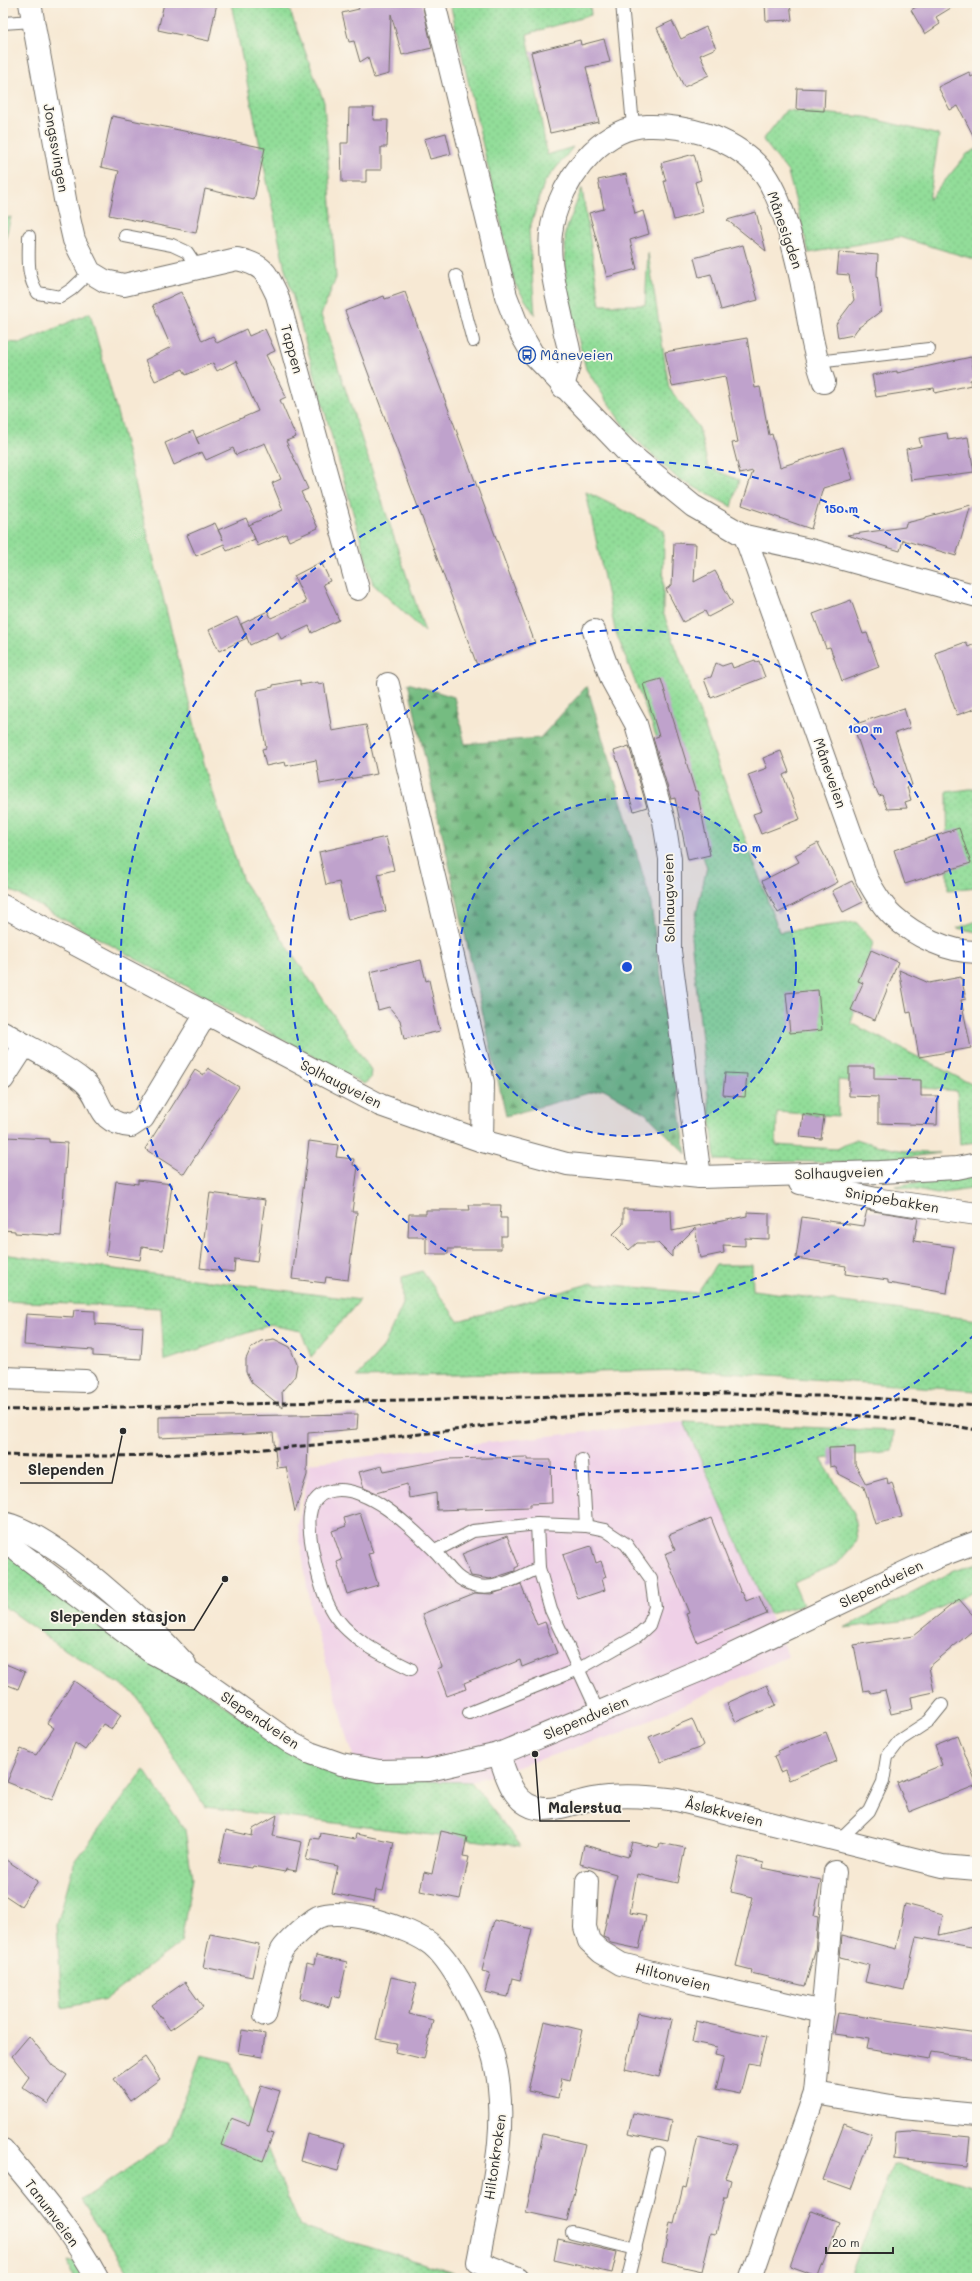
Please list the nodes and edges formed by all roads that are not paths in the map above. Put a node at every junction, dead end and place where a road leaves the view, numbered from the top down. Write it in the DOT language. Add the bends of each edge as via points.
graph roads {
  1 [pos="434,3"];
  2 [pos="622,3"];
  3 [pos="32,12"];
  4 [pos="3,23"];
  5 [pos="633,126"];
  6 [pos="29,236"];
  7 [pos="125,236"];
  8 [pos="197,267"];
  9 [pos="98,276"];
  10 [pos="456,276"];
  11 [pos="473,341"];
  12 [pos="929,349"];
  13 [pos="817,362"];
  14 [pos="824,382"];
  15 [pos="563,387"];
  16 [pos="745,536"];
  17 [pos="358,589"];
  18 [pos="977,596"];
  19 [pos="594,630"];
  20 [pos="388,684"];
  21 [pos="3,906"];
  22 [pos="977,952"];
  23 [pos="206,1014"];
  24 [pos="3,1032"];
  25 [pos="25,1045"];
  26 [pos="3,1079"];
  27 [pos="482,1141"];
  28 [pos="977,1164"];
  29 [pos="760,1176"];
  30 [pos="700,1177"];
  31 [pos="977,1214"];
  32 [pos="3,1378"];
  33 [pos="85,1382"];
  34 [pos="582,1460"];
  35 [pos="3,1523"];
  36 [pos="537,1524"];
  37 [pos="586,1526"];
  38 [pos="3,1540"];
  39 [pos="977,1542"];
  40 [pos="435,1551"];
  41 [pos="539,1568"];
  42 [pos="411,1669"];
  43 [pos="579,1669"];
  44 [pos="193,1674"];
  45 [pos="942,1705"];
  46 [pos="469,1713"];
  47 [pos="598,1714"];
  48 [pos="499,1754"];
  49 [pos="839,1840"];
  50 [pos="977,1869"];
  51 [pos="835,1872"];
  52 [pos="587,1881"];
  53 [pos="823,2012"];
  54 [pos="265,2015"];
  55 [pos="815,2093"];
  56 [pos="977,2115"];
  57 [pos="3,2150"];
  58 [pos="658,2153"];
  59 [pos="572,2233"];
  60 [pos="636,2249"];
  61 [pos="97,2278"];
  62 [pos="518,2278"];
  63 [pos="628,2278"];
  64 [pos="751,2278"];
  1 -- 15 [label="street" via="506,296 520,332 532,353"];
  2 -- 5 [label="lane"];
  3 -- 4 [label="lane"];
  3 -- 9 [label="street, Jongssvingen" via="74,240"];
  5 -- 13 [label="street, Månesigden" via="679,128 702,133 731,145 757,165 774,191 786,225 800,274"];
  5 -- 15 [label="street" via="600,144 575,170 557,206 551,238 551,273 570,360"];
  6 -- 9 [label="lane" via="29,270 32,284 38,293 60,297"];
  7 -- 8 [label="lane" via="172,244 187,252"];
  8 -- 9 [label="street, Tappen" via="124,285"];
  8 -- 17 [label="street, Tappen" via="237,260 254,263 266,272 277,295"];
  10 -- 11 [label="lane"];
  12 -- 13 [label="lane"];
  13 -- 14 [label="street, Månesigden"];
  15 -- 16 [label="street" via="626,451 658,479 693,506"];
  16 -- 18 [label="street" via="814,551"];
  16 -- 22 [label="street, Måneveien" via="867,879 877,897 893,916 937,944 965,952"];
  19 -- 30 [label="street, Solhaugveien" via="612,680 636,724 664,821 670,859 670,951"];
  20 -- 27 [label="street" via="483,1082"];
  21 -- 23 [label="street, Solhaugveien"];
  23 -- 25 [label="street" via="143,1118 131,1126 118,1125 104,1115 93,1093 83,1081"];
  23 -- 27 [label="street, Solhaugveien" via="380,1105"];
  24 -- 25 [label="street"];
  25 -- 26 [label="street"];
  27 -- 30 [label="street, Solhaugveien" via="567,1164"];
  28 -- 29 [label="street, Solhaugveien" via="957,1168"];
  29 -- 30 [label="street, Solhaugveien"];
  29 -- 31 [label="street, Snippebakken" via="881,1200"];
  32 -- 33 [label="street"];
  34 -- 37 [label="lane"];
  35 -- 44 [label="street, Slependveien" via="34,1537 83,1570 161,1637"];
  36 -- 37 [label="lane"];
  36 -- 40 [label="lane" via="473,1531"];
  36 -- 41 [label="lane"];
  37 -- 43 [label="lane" via="605,1530 626,1544 651,1578 655,1607 648,1625 637,1636"];
  38 -- 44 [label="street, Slependveien" via="151,1652"];
  39 -- 47 [label="street, Slependveien" via="937,1557 698,1671"];
  40 -- 41 [label="lane" via="457,1578 484,1588"];
  40 -- 42 [label="lane" via="382,1505 348,1491 331,1491 319,1495 312,1506 309,1527 314,1560 330,1608 345,1628 379,1654"];
  41 -- 43 [label="lane" via="551,1610"];
  43 -- 46 [label="lane"];
  43 -- 47 [label="lane"];
  44 -- 48 [label="street, Slependveien" via="291,1742 310,1753 341,1764 379,1771 412,1771 451,1766"];
  45 -- 49 [label="lane" via="929,1721 900,1740 887,1756 884,1782 869,1811"];
  47 -- 48 [label="street, Slependveien"];
  48 -- 49 [label="street, Åsløkkveien" via="512,1790 522,1802 533,1808 544,1810 591,1799 646,1795 677,1800"];
  49 -- 50 [label="street, Åsløkkveien" via="942,1866"];
  51 -- 53 [label="street"];
  52 -- 53 [label="street, Hiltonveien" via="585,1927 589,1941 621,1964"];
  53 -- 55 [label="street"];
  54 -- 62 [label="street, Hiltonkroken" via="282,1950 318,1918 340,1914 368,1919 413,1933 433,1946 459,1981 485,2030 494,2059 502,2111 498,2154 478,2262"];
  55 -- 56 [label="street" via="903,2108"];
  55 -- 64 [label="street"];
  57 -- 61 [label="street, Tanumveien" via="58,2218"];
  58 -- 60 [label="lane"];
  59 -- 60 [label="lane"];
  60 -- 63 [label="lane"];
}
